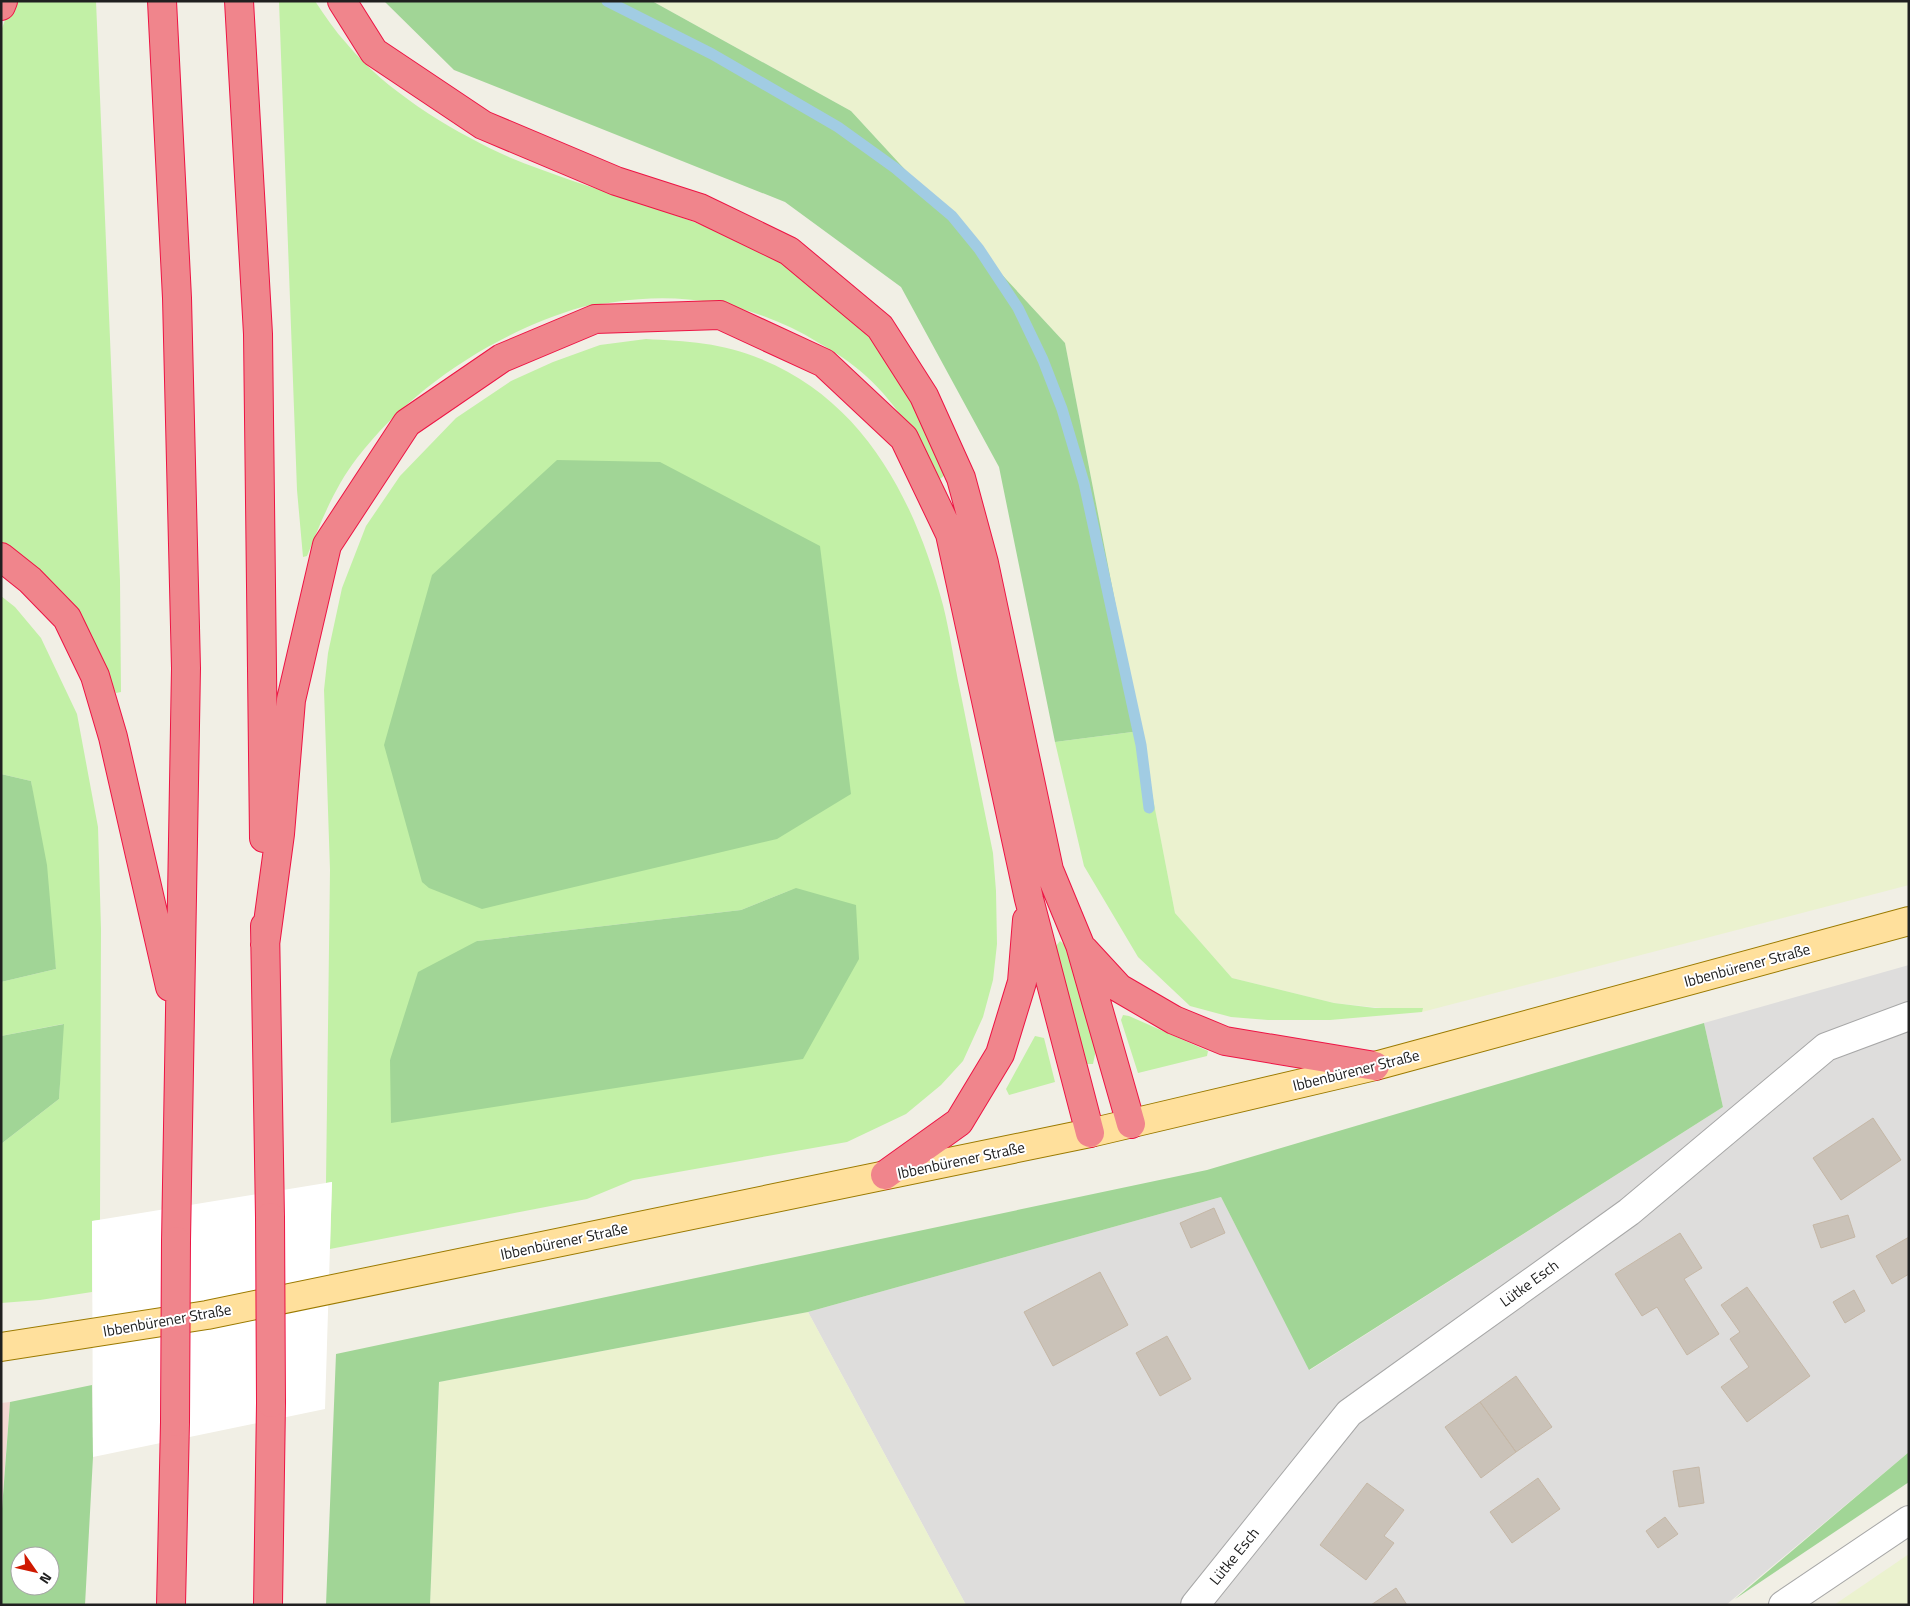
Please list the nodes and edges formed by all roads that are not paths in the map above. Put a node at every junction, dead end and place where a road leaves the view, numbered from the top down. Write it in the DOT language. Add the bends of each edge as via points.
graph roads {
  1 [pos="3,1"];
  2 [pos="162,1"];
  3 [pos="239,1"];
  4 [pos="342,1"];
  5 [pos="1,6"];
  6 [pos="1,558"];
  7 [pos="1029,899"];
  8 [pos="1909,921"];
  9 [pos="265,945"];
  10 [pos="1080,945"];
  11 [pos="1909,1016"];
  12 [pos="180,1030"];
  13 [pos="1375,1066"];
  14 [pos="1131,1124"];
  15 [pos="1090,1133"];
  16 [pos="885,1175"];
  17 [pos="1,1347"];
  18 [pos="1909,1520"];
  19 [pos="171,1605"];
  20 [pos="268,1605"];
  21 [pos="1195,1605"];
  22 [pos="1783,1605"];
  1 -- 5 [label="highway"];
  2 -- 12 [label="highway" via="177,298 186,668"];
  3 -- 9 [label="highway" via="258,334"];
  4 -- 10 [label="highway" via="374,52 483,125 616,181 700,208 789,251 880,327 924,396 961,478 984,563 1049,870"];
  6 -- 12 [label="highway" via="30,580 67,618 95,676 114,737"];
  7 -- 9 [label="highway" via="950,534 904,438 824,363 720,315 594,319 502,358 407,423 327,545 291,700 280,834"];
  7 -- 15 [label="highway"];
  7 -- 16 [label="highway" via="1022,982 1000,1054 959,1122"];
  8 -- 13 [label="main road, Ibbenbürener Straße"];
  9 -- 20 [label="highway, bridge" via="271,1403"];
  10 -- 13 [label="highway" via="1119,988 1174,1020 1224,1041"];
  10 -- 14 [label="highway"];
  11 -- 21 [label="street, Lütke Esch" via="1826,1047 1628,1212 1349,1413"];
  12 -- 19 [label="highway, bridge"];
  13 -- 14 [label="main road, Ibbenbürener Straße"];
  14 -- 15 [label="main road, Ibbenbürener Straße"];
  15 -- 16 [label="main road, Ibbenbürener Straße"];
  16 -- 17 [label="main road, Ibbenbürener Straße" via="207,1315"];
  18 -- 22 [label="street"];
}
